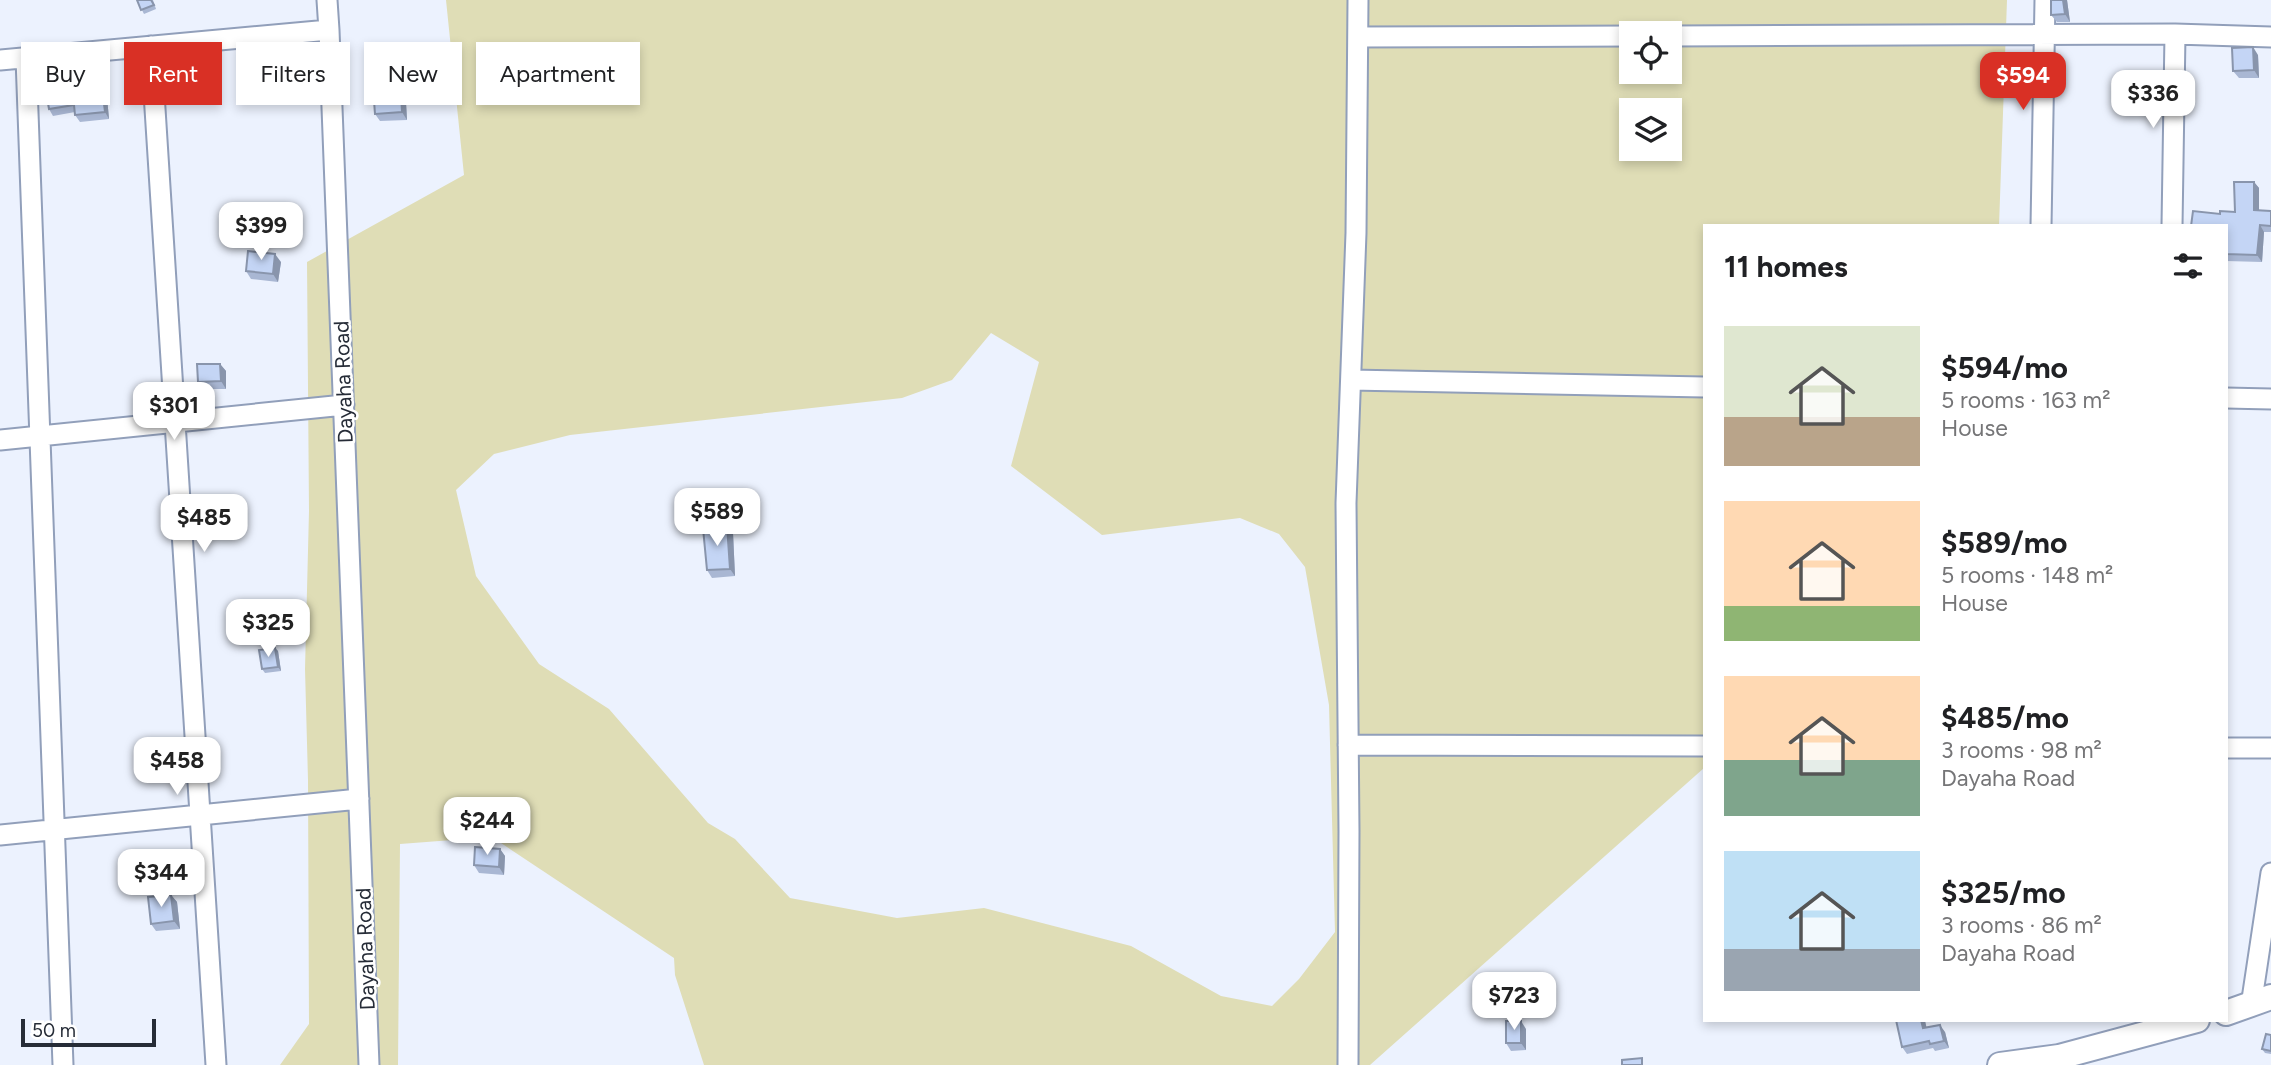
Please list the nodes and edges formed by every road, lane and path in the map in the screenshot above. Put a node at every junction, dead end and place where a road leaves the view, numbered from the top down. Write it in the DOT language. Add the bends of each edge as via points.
graph roads {
  1 [pos="327,0"];
  2 [pos="1358,0"];
  3 [pos="2045,0"];
  4 [pos="329,30"];
  5 [pos="2175,34"];
  6 [pos="2045,35"];
  7 [pos="1619,36"];
  8 [pos="1682,36"];
  9 [pos="1357,37"];
  10 [pos="2271,37"];
  11 [pos="196,42"];
  12 [pos="21,58"];
  13 [pos="0,60"];
  14 [pos="28,105"];
  15 [pos="155,105"];
  16 [pos="2041,224"];
  17 [pos="2172,224"];
  18 [pos="1351,380"];
  19 [pos="1703,387"];
  20 [pos="2228,398"];
  21 [pos="2271,399"];
  22 [pos="344,404"];
  23 [pos="175,422"];
  24 [pos="40,435"];
  25 [pos="0,439"];
  26 [pos="1348,745"];
  27 [pos="1703,746"];
  28 [pos="2228,748"];
  29 [pos="2271,748"];
  30 [pos="359,799"];
  31 [pos="54,830"];
  32 [pos="0,835"];
  33 [pos="2271,873"];
  34 [pos="2261,1002"];
  35 [pos="2228,1012"];
  36 [pos="2190,1022"];
  37 [pos="2065,1059"];
  38 [pos="62,1065"];
  39 [pos="216,1065"];
  40 [pos="369,1065"];
  41 [pos="1348,1065"];
  42 [pos="2000,1065"];
  1 -- 4 [label="street, Dayaha Road"];
  2 -- 9 [label="street"];
  3 -- 6 [label="street"];
  4 -- 11 [label="street"];
  4 -- 22 [label="street, Dayaha Road"];
  5 -- 6 [label="street"];
  5 -- 10 [label="street"];
  5 -- 17 [label="street"];
  6 -- 8 [label="street"];
  6 -- 16 [label="street"];
  7 -- 9 [label="street"];
  9 -- 18 [label="street"];
  12 -- 13 [label="street"];
  14 -- 24 [label="street"];
  15 -- 23 [label="street"];
  18 -- 19 [label="street"];
  18 -- 26 [label="street" via="1346,503"];
  20 -- 21 [label="street"];
  22 -- 23 [label="street"];
  22 -- 30 [label="street, Dayaha Road"];
  23 -- 24 [label="street"];
  23 -- 39 [label="street"];
  24 -- 25 [label="street"];
  24 -- 31 [label="street"];
  26 -- 27 [label="street"];
  26 -- 41 [label="street"];
  28 -- 29 [label="street"];
  30 -- 31 [label="street"];
  30 -- 40 [label="street, Dayaha Road"];
  31 -- 32 [label="street"];
  31 -- 38 [label="street"];
  33 -- 34 [label="street"];
  34 -- 35 [label="street"];
  36 -- 37 [label="street"];
  37 -- 42 [label="street"];
}
